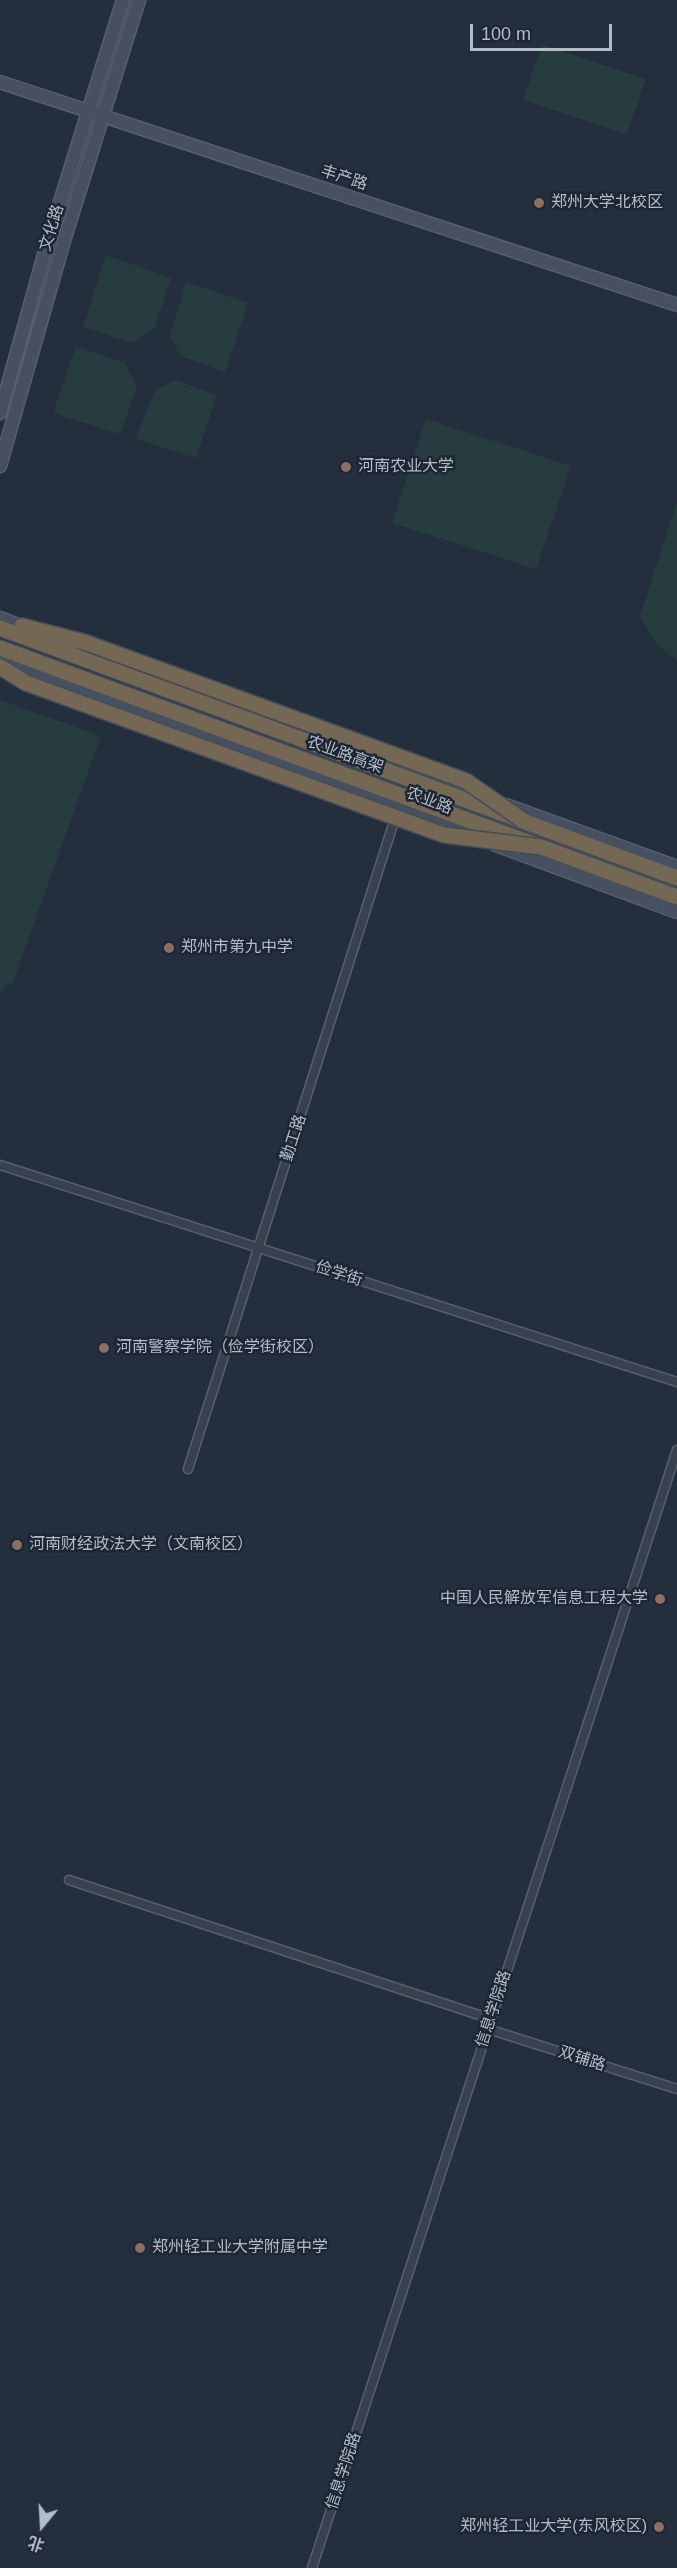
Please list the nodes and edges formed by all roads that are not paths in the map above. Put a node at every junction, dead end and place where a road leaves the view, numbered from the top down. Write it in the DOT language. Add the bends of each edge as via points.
graph roads {
  1 [pos="123,0"];
  2 [pos="139,0"];
  3 [pos="0,82"];
  4 [pos="88,111"];
  5 [pos="103,116"];
  6 [pos="677,305"];
  7 [pos="0,413"];
  8 [pos="0,466"];
  9 [pos="0,618"];
  10 [pos="22,627"];
  11 [pos="0,628"];
  12 [pos="0,648"];
  13 [pos="0,659"];
  14 [pos="0,667"];
  15 [pos="399,807"];
  16 [pos="522,820"];
  17 [pos="541,847"];
  18 [pos="677,867"];
  19 [pos="677,878"];
  20 [pos="677,897"];
  21 [pos="677,912"];
  22 [pos="0,1165"];
  23 [pos="259,1248"];
  24 [pos="677,1382"];
  25 [pos="677,1450"];
  26 [pos="188,1469"];
  27 [pos="69,1880"];
  28 [pos="491,2019"];
  29 [pos="488,2029"];
  30 [pos="677,2089"];
  31 [pos="312,2568"];
  1 -- 4 [label="street, 文化路"];
  2 -- 5 [label="street, 文化路"];
  3 -- 4 [label="street, 丰产路"];
  4 -- 5 [label="street, 丰产路"];
  4 -- 7 [label="street, 文化路"];
  5 -- 6 [label="street, 丰产路"];
  5 -- 8 [label="street, 文化路"];
  9 -- 10 [label="street, 农业路"];
  10 -- 16 [label="highway, bridge" via="84,642 466,781"];
  10 -- 18 [label="street, 农业路"];
  11 -- 16 [label="highway, 农业路高架, bridge"];
  12 -- 17 [label="highway, 农业路高架, bridge"];
  13 -- 15 [label="street, 农业路"];
  14 -- 17 [label="highway, bridge" via="26,683 444,836"];
  15 -- 21 [label="street, 农业路"];
  15 -- 23 [label="street, 勤工路"];
  16 -- 19 [label="highway, 农业路高架"];
  17 -- 20 [label="highway, 农业路高架"];
  22 -- 23 [label="street, 俭学街"];
  23 -- 24 [label="street, 俭学街"];
  23 -- 26 [label="street, 勤工路"];
  25 -- 28 [label="street, 信息学院路"];
  27 -- 28 [label="street"];
  28 -- 29 [label="street, 信息学院路"];
  29 -- 30 [label="street, 双铺路"];
  29 -- 31 [label="street, 信息学院路"];
}
